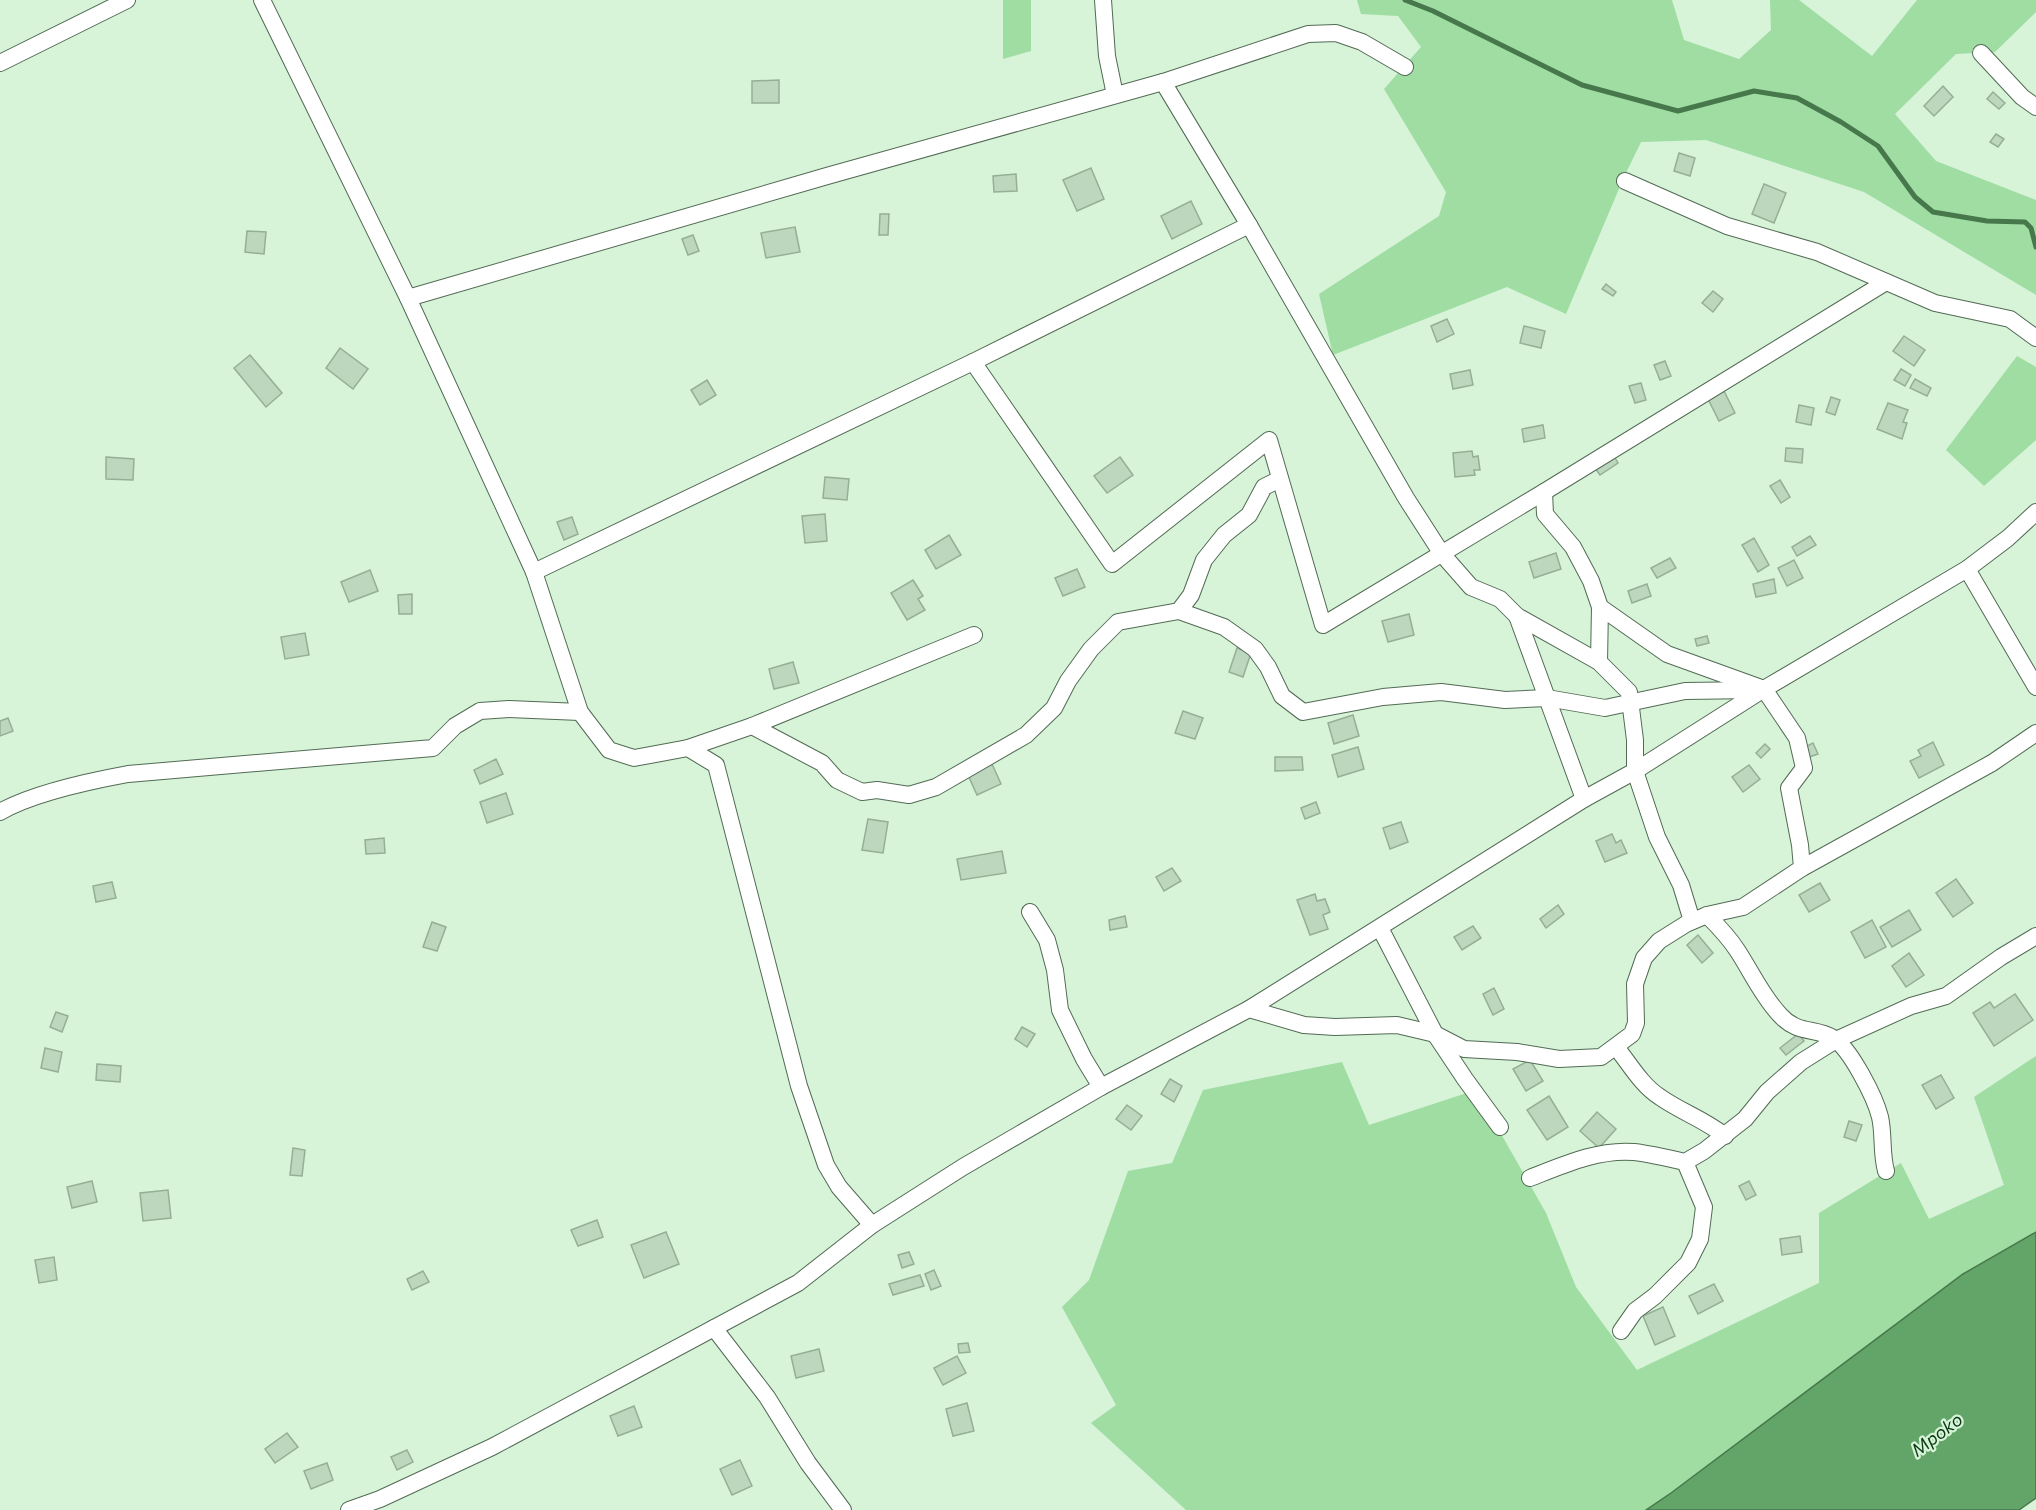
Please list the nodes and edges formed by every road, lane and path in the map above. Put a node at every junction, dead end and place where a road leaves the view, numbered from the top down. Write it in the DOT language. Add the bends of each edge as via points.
graph roads {
  1 [pos="127,0"];
  2 [pos="262,0"];
  3 [pos="1103,0"];
  4 [pos="1981,53"];
  5 [pos="0,63"];
  6 [pos="1405,67"];
  7 [pos="1163,82"];
  8 [pos="1115,95"];
  9 [pos="2036,107"];
  10 [pos="1625,181"];
  11 [pos="1249,225"];
  12 [pos="1886,282"];
  13 [pos="408,298"];
  14 [pos="2036,338"];
  15 [pos="973,362"];
  16 [pos="1280,479"];
  17 [pos="1544,492"];
  18 [pos="2036,512"];
  19 [pos="1442,554"];
  20 [pos="1967,569"];
  21 [pos="534,572"];
  22 [pos="1600,607"];
  23 [pos="1179,611"];
  24 [pos="1517,616"];
  25 [pos="974,635"];
  26 [pos="1599,662"];
  27 [pos="2036,687"];
  28 [pos="1764,690"];
  29 [pos="1547,698"];
  30 [pos="1631,702"];
  31 [pos="580,712"];
  32 [pos="752,726"];
  33 [pos="2036,733"];
  34 [pos="688,748"];
  35 [pos="1635,771"];
  36 [pos="1584,799"];
  37 [pos="0,812"];
  38 [pos="1802,868"];
  39 [pos="1030,912"];
  40 [pos="1699,918"];
  41 [pos="1380,928"];
  42 [pos="2036,936"];
  43 [pos="1249,1009"];
  44 [pos="1435,1034"];
  45 [pos="1836,1040"];
  46 [pos="1616,1047"];
  47 [pos="1101,1088"];
  48 [pos="1500,1127"];
  49 [pos="1725,1136"];
  50 [pos="1685,1162"];
  51 [pos="1886,1172"];
  52 [pos="1530,1178"];
  53 [pos="872,1225"];
  54 [pos="714,1328"];
  55 [pos="1620,1331"];
  56 [pos="349,1510"];
  57 [pos="843,1510"];
  1 -- 5 [label="street"];
  2 -- 13 [label="street"];
  3 -- 8 [label="street" via="1107,56"];
  4 -- 9 [label="street"];
  6 -- 7 [label="street" via="1362,42 1336,33 1308,34"];
  7 -- 8 [label="street"];
  7 -- 11 [label="street"];
  8 -- 13 [label="street"];
  10 -- 12 [label="street" via="1727,226 1817,252"];
  11 -- 15 [label="street"];
  11 -- 19 [label="street"];
  12 -- 14 [label="street" via="1935,303 2010,319"];
  12 -- 17 [label="street"];
  13 -- 21 [label="street"];
  15 -- 16 [label="street" via="1112,564 1269,440"];
  15 -- 21 [label="street"];
  16 -- 19 [label="street" via="1323,625"];
  16 -- 23 [label="street" via="1264,487 1249,515 1224,535 1204,560 1191,595"];
  17 -- 19 [label="street"];
  17 -- 22 [label="street" via="1545,514 1573,547"];
  18 -- 20 [label="street"];
  19 -- 24 [label="street" via="1471,587 1500,599"];
  20 -- 27 [label="street"];
  20 -- 28 [label="street"];
  21 -- 31 [label="street"];
  22 -- 26 [label="street"];
  22 -- 28 [label="street" via="1667,654"];
  23 -- 29 [label="street" via="1224,627 1255,649 1282,696 1303,712 1383,697 1441,692 1505,700"];
  23 -- 32 [label="street" via="1118,622 1090,649 1054,708 1026,735 936,787 909,795 862,792 837,780 822,763"];
  24 -- 26 [label="street"];
  24 -- 29 [label="street"];
  25 -- 32 [label="street"];
  26 -- 30 [label="street" via="1629,692"];
  28 -- 30 [label="street" via="1685,691"];
  28 -- 35 [label="street"];
  28 -- 38 [label="street" via="1797,738 1804,768 1788,788"];
  29 -- 30 [label="street" via="1605,708"];
  29 -- 36 [label="street"];
  30 -- 35 [label="street"];
  31 -- 34 [label="street" via="609,750 634,758"];
  31 -- 37 [label="street" via="480,711 454,726 434,748 128,774 91,781"];
  32 -- 34 [label="street"];
  33 -- 38 [label="street" via="1992,763"];
  34 -- 53 [label="street" via="716,765 799,1086 826,1165 839,1187"];
  35 -- 36 [label="street"];
  35 -- 40 [label="street" via="1657,837"];
  36 -- 41 [label="street"];
  38 -- 40 [label="street" via="1743,907"];
  39 -- 47 [label="street" via="1047,940 1060,1010"];
  40 -- 45 [label="street" via="1722,930 1780,1015 1804,1031"];
  40 -- 46 [label="street" via="1659,941 1644,957 1635,984 1636,1023 1632,1034"];
  41 -- 43 [label="street"];
  41 -- 44 [label="street"];
  42 -- 45 [label="street" via="1946,996 1911,1006"];
  43 -- 44 [label="street" via="1304,1025 1397,1025"];
  43 -- 47 [label="street"];
  44 -- 46 [label="street" via="1464,1049 1559,1059 1601,1057"];
  44 -- 48 [label="street"];
  45 -- 49 [label="street" via="1801,1062"];
  45 -- 51 [label="street" via="1872,1094 1880,1119"];
  46 -- 49 [label="street" via="1658,1097"];
  47 -- 53 [label="street" via="963,1167"];
  49 -- 50 [label="street"];
  50 -- 52 [label="street" via="1632,1152 1604,1154"];
  50 -- 55 [label="street" via="1704,1207 1700,1239 1688,1263 1635,1311"];
  53 -- 54 [label="street" via="798,1283"];
  54 -- 56 [label="street" via="492,1447"];
  54 -- 57 [label="street" via="767,1397"];
}
